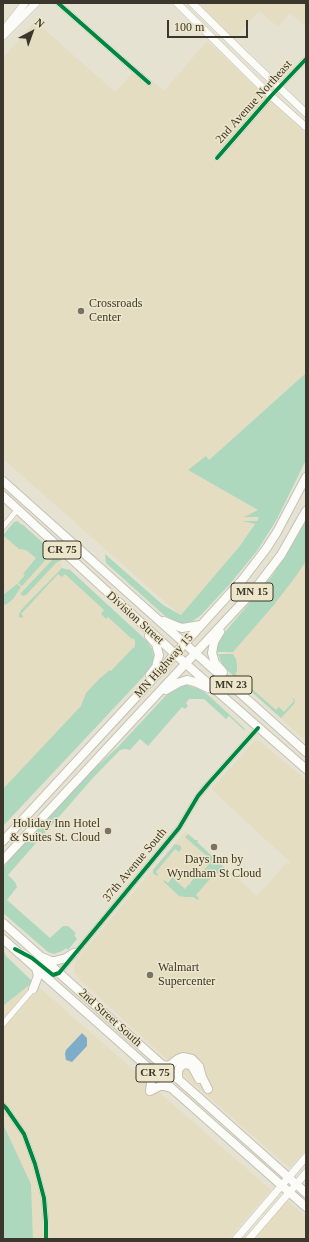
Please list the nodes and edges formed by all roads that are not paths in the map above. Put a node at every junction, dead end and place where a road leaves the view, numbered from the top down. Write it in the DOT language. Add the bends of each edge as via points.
graph roads {
  1 [pos="25,3"];
  2 [pos="36,3"];
  3 [pos="58,3"];
  4 [pos="177,3"];
  5 [pos="192,3"];
  6 [pos="3,31"];
  7 [pos="3,36"];
  8 [pos="306,59"];
  9 [pos="149,83"];
  10 [pos="279,88"];
  11 [pos="271,96"];
  12 [pos="306,112"];
  13 [pos="306,127"];
  14 [pos="217,158"];
  15 [pos="306,477"];
  16 [pos="3,481"];
  17 [pos="3,496"];
  18 [pos="18,510"];
  19 [pos="306,511"];
  20 [pos="3,527"];
  21 [pos="115,599"];
  22 [pos="154,616"];
  23 [pos="228,618"];
  24 [pos="201,625"];
  25 [pos="185,643"];
  26 [pos="195,653"];
  27 [pos="175,654"];
  28 [pos="186,664"];
  29 [pos="137,696"];
  30 [pos="156,697"];
  31 [pos="226,700"];
  32 [pos="249,701"];
  33 [pos="258,728"];
  34 [pos="306,752"];
  35 [pos="306,769"];
  36 [pos="3,841"];
  37 [pos="3,860"];
  38 [pos="3,923"];
  39 [pos="3,939"];
  40 [pos="14,949"];
  41 [pos="74,953"];
  42 [pos="39,956"];
  43 [pos="36,968"];
  44 [pos="58,973"];
  45 [pos="53,984"];
  46 [pos="34,989"];
  47 [pos="3,1024"];
  48 [pos="135,1055"];
  49 [pos="163,1065"];
  50 [pos="178,1079"];
  51 [pos="172,1089"];
  52 [pos="3,1105"];
  53 [pos="306,1157"];
  54 [pos="306,1173"];
  55 [pos="289,1177"];
  56 [pos="297,1184"];
  57 [pos="282,1185"];
  58 [pos="290,1192"];
  59 [pos="306,1192"];
  60 [pos="306,1207"];
  61 [pos="46,1239"];
  62 [pos="236,1239"];
  63 [pos="250,1239"];
  1 -- 6 [label="main road"];
  2 -- 7 [label="main road"];
  3 -- 9 [label="street"];
  4 -- 11 [label="main road"];
  5 -- 10 [label="main road"];
  8 -- 10 [label="street, 2nd Avenue Northeast"];
  10 -- 11 [label="street, 2nd Avenue Northeast"];
  10 -- 12 [label="main road"];
  11 -- 13 [label="main road"];
  11 -- 14 [label="street, 2nd Avenue Northeast"];
  15 -- 24 [label="main road, MN Highway 15 / MN 15" via="266,549 243,579"];
  16 -- 22 [label="main road, Division Street / CR 75"];
  17 -- 18 [label="main road, Division Street / CR 75"];
  18 -- 20 [label="street"];
  18 -- 21 [label="main road, Division Street / CR 75"];
  19 -- 23 [label="main road, MN Highway 15 / MN 15" via="269,572"];
  21 -- 27 [label="main road, Division Street / CR 75"];
  21 -- 29 [label="main road" via="125,615 152,640 158,650 156,667"];
  22 -- 24 [label="main road" via="182,628"];
  22 -- 25 [label="main road, Division Street / CR 75"];
  23 -- 26 [label="main road, MN Highway 15 / MN 15"];
  23 -- 32 [label="main road" via="214,642 212,657 220,669 241,687"];
  24 -- 25 [label="main road, MN Highway 15 / MN 15"];
  25 -- 26 [label="main road, Division Street / MN 23"];
  25 -- 27 [label="main road, MN Highway 15 / MN 15"];
  26 -- 28 [label="main road, MN Highway 15 / MN 15"];
  26 -- 32 [label="main road, Division Street / MN 23"];
  27 -- 28 [label="main road, Division Street / MN 23"];
  27 -- 29 [label="main road, MN Highway 15 / MN 15"];
  28 -- 30 [label="main road, MN Highway 15 / MN 15"];
  28 -- 31 [label="main road, Division Street / MN 23"];
  29 -- 36 [label="main road, MN Highway 15 / MN 15"];
  30 -- 31 [label="main road" via="178,683 188,680 201,684"];
  30 -- 37 [label="main road, MN Highway 15 / MN 15"];
  31 -- 33 [label="main road, Division Street / MN 23"];
  32 -- 34 [label="main road, Division Street / MN 23"];
  33 -- 35 [label="main road, Division Street / MN 23"];
  33 -- 41 [label="street, 37th Avenue South" via="198,796 179,828"];
  38 -- 42 [label="main road, 2nd Street South / CR 75"];
  39 -- 40 [label="main road, 2nd Street South / CR 75"];
  40 -- 43 [label="main road, 2nd Street South / CR 75"];
  40 -- 44 [label="street" via="32,958 53,975"];
  41 -- 42 [label="main road" via="55,961"];
  41 -- 44 [label="street, 37th Avenue South"];
  42 -- 44 [label="main road, 2nd Street South / CR 75"];
  43 -- 45 [label="main road, 2nd Street South / CR 75"];
  43 -- 46 [label="main road" via="38,976"];
  44 -- 49 [label="main road, 2nd Street South / CR 75"];
  45 -- 46 [label="main road" via="43,984"];
  45 -- 48 [label="main road, 2nd Street South / CR 75"];
  46 -- 47 [label="street"];
  48 -- 51 [label="main road, 2nd Street South / CR 75"];
  48 -- 51 [label="main road" via="151,1078 150,1091 160,1086"];
  49 -- 50 [label="main road, 2nd Street South / CR 75"];
  49 -- 50 [label="main road" via="169,1066 180,1058 192,1059 199,1066 208,1089 188,1064 182,1065 178,1070"];
  50 -- 55 [label="main road, 2nd Street South / CR 75"];
  51 -- 57 [label="main road, 2nd Street South / CR 75"];
  52 -- 61 [label="street" via="24,1134 35,1164 44,1198"];
  53 -- 55 [label="main road"];
  54 -- 56 [label="main road"];
  55 -- 56 [label="main road, 2nd Street South / CR 75"];
  55 -- 57 [label="main road"];
  56 -- 58 [label="main road"];
  56 -- 59 [label="main road, 2nd Street South / CR 75"];
  57 -- 58 [label="main road, 2nd Street South / CR 75"];
  57 -- 62 [label="main road"];
  58 -- 60 [label="main road, 2nd Street South / CR 75"];
  58 -- 63 [label="main road"];
}
